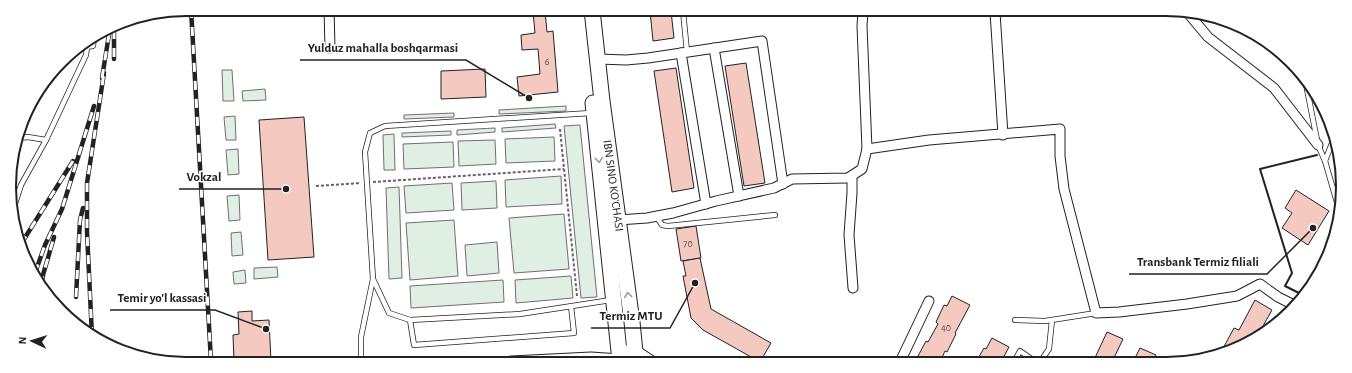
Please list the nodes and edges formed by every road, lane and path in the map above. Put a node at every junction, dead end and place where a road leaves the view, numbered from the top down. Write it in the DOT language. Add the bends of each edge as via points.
graph roads {
  1 [pos="329,16"];
  2 [pos="583,16"];
  3 [pos="593,16"];
  4 [pos="683,16"];
  5 [pos="863,16"];
  6 [pos="995,16"];
  7 [pos="1192,18"];
  8 [pos="87,48"];
  9 [pos="330,48"];
  10 [pos="714,48"];
  11 [pos="684,53"];
  12 [pos="598,59"];
  13 [pos="1307,91"];
  14 [pos="594,113"];
  15 [pos="560,130"];
  16 [pos="1003,135"];
  17 [pos="23,138"];
  18 [pos="46,140"];
  19 [pos="1318,145"];
  20 [pos="1331,146"];
  21 [pos="867,149"];
  22 [pos="1325,161"];
  23 [pos="564,169"];
  24 [pos="852,177"];
  25 [pos="366,183"];
  26 [pos="783,184"];
  27 [pos="316,186"];
  28 [pos="739,196"];
  29 [pos="1336,199"];
  30 [pos="16,200"];
  31 [pos="706,204"];
  32 [pos="775,215"];
  33 [pos="656,216"];
  34 [pos="618,220"];
  35 [pos="373,279"];
  36 [pos="853,288"];
  37 [pos="577,296"];
  38 [pos="613,300"];
  39 [pos="929,301"];
  40 [pos="1290,303"];
  41 [pos="571,306"];
  42 [pos="1096,313"];
  43 [pos="410,320"];
  44 [pos="1015,320"];
  45 [pos="1052,320"];
  46 [pos="361,357"];
  47 [pos="620,357"];
  48 [pos="635,357"];
  49 [pos="902,357"];
  50 [pos="1017,357"];
  51 [pos="1029,357"];
  52 [pos="1043,357"];
  1 -- 9 [label="street"];
  2 -- 14 [label="main road, IBN SINO KO'CHASI"];
  3 -- 12 [label="main road, IBN SINO KO'CHASI"];
  4 -- 11 [label="lane"];
  5 -- 21 [label="street"];
  6 -- 16 [label="street"];
  7 -- 19 [label="street" via="1208,37 1274,88"];
  8 -- 18 [label="lane"];
  10 -- 11 [label="street"];
  10 -- 26 [label="street" via="762,41"];
  10 -- 28 [label="street"];
  11 -- 12 [label="street" via="626,60"];
  11 -- 31 [label="street"];
  12 -- 34 [label="main road, IBN SINO KO'CHASI"];
  13 -- 19 [label="lane"];
  14 -- 25 [label="lane" via="385,126 370,133 364,152"];
  14 -- 38 [label="main road, IBN SINO KO'CHASI, one-way"];
  15 -- 23 [label="path"];
  16 -- 21 [label="street" via="929,140"];
  16 -- 42 [label="street" via="1060,129 1064,189"];
  17 -- 18 [label="lane"];
  18 -- 30 [label="lane" via="21,185"];
  19 -- 22 [label="lane"];
  20 -- 22 [label="lane"];
  21 -- 24 [label="street" via="862,169"];
  22 -- 29 [label="lane"];
  23 -- 25 [label="path"];
  23 -- 37 [label="path"];
  24 -- 26 [label="street" via="792,180"];
  24 -- 36 [label="street" via="849,235"];
  25 -- 27 [label="path"];
  25 -- 35 [label="lane"];
  26 -- 28 [label="street"];
  28 -- 31 [label="street"];
  31 -- 33 [label="street"];
  32 -- 33 [label="lane" via="668,226 662,225"];
  33 -- 34 [label="street"];
  48 -- 34 [label="main road, IBN SINO KO'CHASI, one-way"];
  35 -- 43 [label="lane" via="389,313"];
  35 -- 46 [label="lane" via="361,337"];
  38 -- 41 [label="lane"];
  38 -- 47 [label="main road, IBN SINO KO'CHASI"];
  39 -- 49 [label="street"];
  40 -- 42 [label="street" via="1260,284 1237,296"];
  41 -- 43 [label="lane" via="520,314"];
  41 -- 43 [label="lane" via="574,333 414,345"];
  42 -- 45 [label="lane"];
  44 -- 45 [label="lane"];
  45 -- 52 [label="lane" via="1049,349"];
  50 -- 51 [label="lane" via="1020,351"];
}
